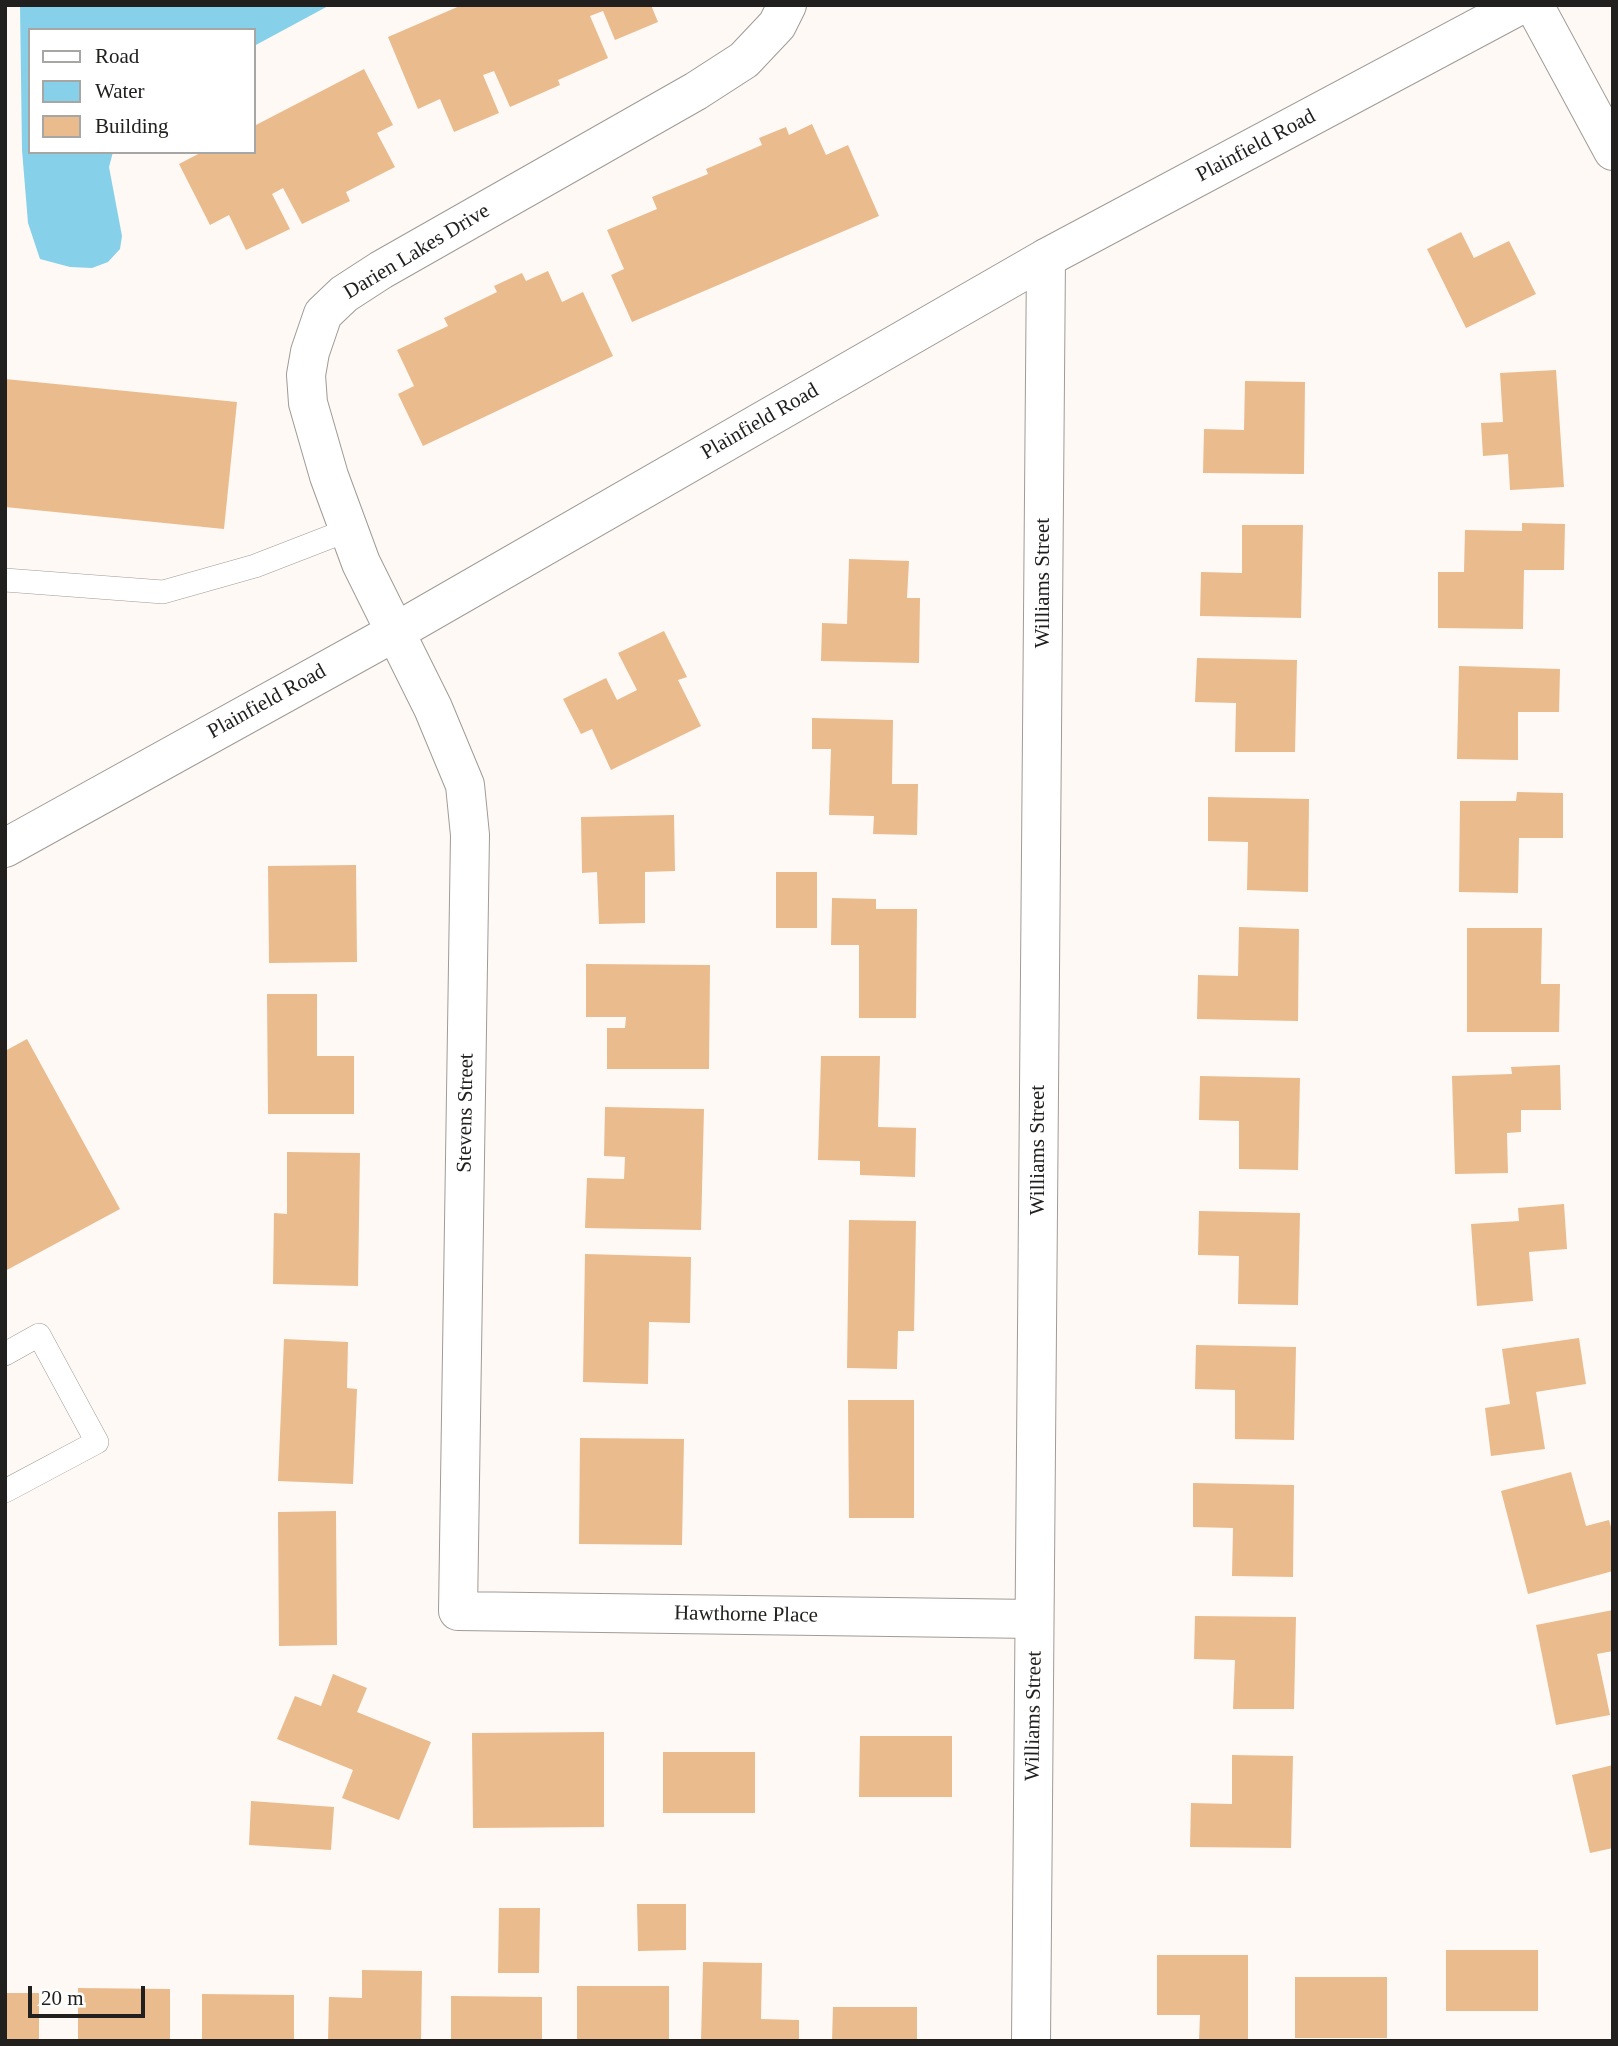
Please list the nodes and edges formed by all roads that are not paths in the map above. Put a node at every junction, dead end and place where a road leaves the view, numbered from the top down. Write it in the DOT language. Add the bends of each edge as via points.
graph roads {
  1 [pos="787,5"];
  2 [pos="1520,5"];
  3 [pos="1534,5"];
  4 [pos="1613,151"];
  5 [pos="1046,258"];
  6 [pos="348,530"];
  7 [pos="5,580"];
  8 [pos="397,631"];
  9 [pos="5,848"];
  10 [pos="5,1354"];
  11 [pos="5,1491"];
  12 [pos="458,1611"];
  13 [pos="1034,1619"];
  14 [pos="1031,2041"];
  1 -- 6 [label="street, Darien Lakes Drive" via="777,26 734,66 381,270 323,314 306,375 308,404"];
  2 -- 5 [label="street, Plainfield Road"];
  3 -- 4 [label="street"];
  5 -- 8 [label="street, Plainfield Road"];
  5 -- 13 [label="street, Williams Street"];
  6 -- 7 [label="lane" via="255,566 163,592"];
  6 -- 8 [label="street, Darien Lakes Drive"];
  8 -- 9 [label="street, Plainfield Road"];
  8 -- 12 [label="street, Stevens Street" via="465,785 470,835"];
  10 -- 11 [label="lane" via="39,1335 97,1442"];
  12 -- 13 [label="street, Hawthorne Place"];
  13 -- 14 [label="street, Williams Street"];
}
